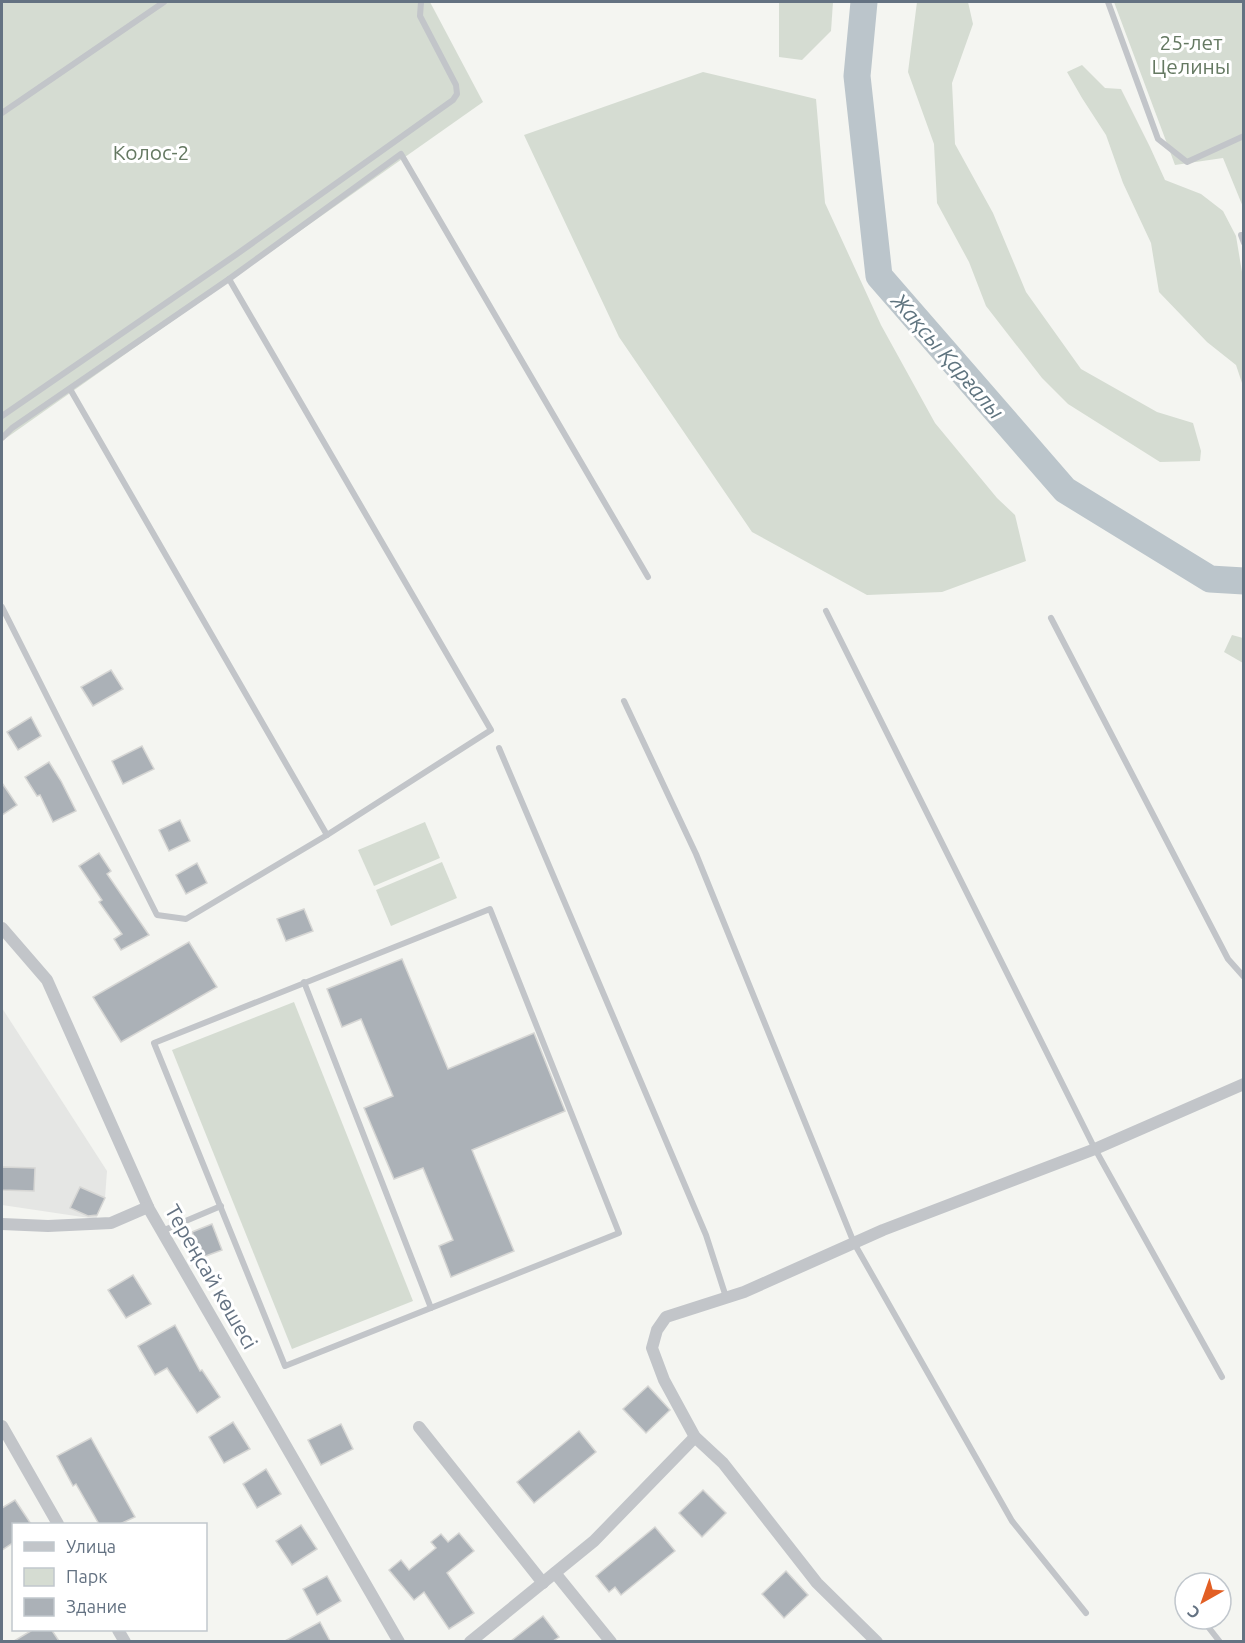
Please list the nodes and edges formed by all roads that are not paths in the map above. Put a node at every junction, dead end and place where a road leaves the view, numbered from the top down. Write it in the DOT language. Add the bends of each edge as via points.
graph roads {
  1 [pos="164,2"];
  2 [pos="421,2"];
  3 [pos="1108,2"];
  4 [pos="2,113"];
  5 [pos="1244,136"];
  6 [pos="1244,235"];
  7 [pos="1244,243"];
  8 [pos="229,279"];
  9 [pos="70,388"];
  10 [pos="2,416"];
  11 [pos="2,438"];
  12 [pos="648,577"];
  13 [pos="2,607"];
  14 [pos="826,611"];
  15 [pos="1051,618"];
  16 [pos="624,701"];
  17 [pos="499,748"];
  18 [pos="327,835"];
  19 [pos="2,928"];
  20 [pos="1244,977"];
  21 [pos="304,982"];
  22 [pos="1244,1084"];
  23 [pos="1095,1149"];
  24 [pos="221,1206"];
  25 [pos="148,1207"];
  26 [pos="2,1224"];
  27 [pos="162,1231"];
  28 [pos="854,1243"];
  29 [pos="726,1298"];
  30 [pos="431,1308"];
  31 [pos="1222,1377"];
  32 [pos="2,1426"];
  33 [pos="420,1427"];
  34 [pos="695,1437"];
  35 [pos="57,1523"];
  36 [pos="555,1573"];
  37 [pos="543,1583"];
  38 [pos="1086,1613"];
  39 [pos="399,1641"];
  40 [pos="470,1641"];
  41 [pos="610,1641"];
  42 [pos="877,1641"];
  1 -- 4 [label="lane"];
  2 -- 10 [label="lane" via="420,16 456,86 458,94 453,100"];
  3 -- 5 [label="lane" via="1158,139 1187,162"];
  6 -- 7 [label="lane"];
  8 -- 9 [label="lane"];
  8 -- 12 [label="lane" via="401,154"];
  8 -- 18 [label="lane" via="491,730"];
  9 -- 11 [label="lane"];
  9 -- 18 [label="lane"];
  13 -- 18 [label="lane" via="157,915 186,919"];
  14 -- 23 [label="lane"];
  15 -- 20 [label="lane" via="1228,959"];
  16 -- 28 [label="lane" via="696,854"];
  17 -- 29 [label="lane" via="706,1235"];
  19 -- 25 [label="street, Тереңсай көшесі" via="47,980"];
  21 -- 24 [label="lane" via="154,1043"];
  21 -- 30 [label="lane"];
  21 -- 30 [label="lane" via="490,909 619,1233"];
  22 -- 23 [label="street"];
  23 -- 28 [label="street"];
  23 -- 31 [label="lane"];
  24 -- 27 [label="lane"];
  24 -- 30 [label="lane" via="285,1366"];
  25 -- 26 [label="street" via="111,1223"];
  25 -- 27 [label="street, Тереңсай көшесі"];
  27 -- 39 [label="street, Тереңсай көшесі"];
  28 -- 29 [label="street"];
  28 -- 38 [label="lane" via="1012,1521"];
  29 -- 34 [label="street" via="666,1317 652,1348 664,1380"];
  32 -- 35 [label="street"];
  33 -- 37 [label="street"];
  34 -- 36 [label="street" via="594,1541"];
  34 -- 42 [label="street" via="723,1463 817,1583"];
  36 -- 37 [label="street"];
  36 -- 41 [label="street"];
  37 -- 40 [label="street"];
}
